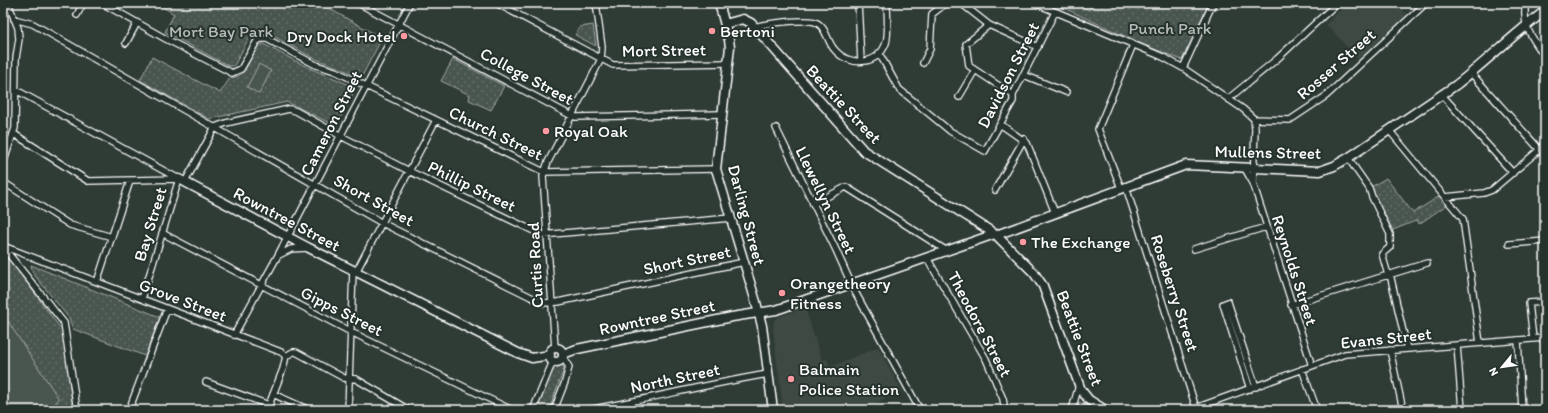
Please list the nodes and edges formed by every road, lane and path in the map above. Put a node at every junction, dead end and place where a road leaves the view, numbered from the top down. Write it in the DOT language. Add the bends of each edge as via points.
graph roads {
  1 [pos="8,3"];
  2 [pos="83,3"];
  3 [pos="102,3"];
  4 [pos="358,3"];
  5 [pos="410,3"];
  6 [pos="496,3"];
  7 [pos="596,3"];
  8 [pos="718,3"];
  9 [pos="858,3"];
  10 [pos="887,3"];
  11 [pos="946,3"];
  12 [pos="962,3"];
  13 [pos="1035,3"];
  14 [pos="1213,3"];
  15 [pos="1337,3"];
  16 [pos="1426,3"];
  17 [pos="1526,3"];
  18 [pos="1545,11"];
  19 [pos="1055,12"];
  20 [pos="77,14"];
  21 [pos="14,18"];
  22 [pos="137,23"];
  23 [pos="399,24"];
  24 [pos="725,24"];
  25 [pos="989,25"];
  26 [pos="1526,25"];
  27 [pos="755,27"];
  28 [pos="126,43"];
  29 [pos="1133,45"];
  30 [pos="1038,47"];
  31 [pos="879,53"];
  32 [pos="1545,57"];
  33 [pos="601,59"];
  34 [pos="861,61"];
  35 [pos="728,63"];
  36 [pos="923,63"];
  37 [pos="1183,68"];
  38 [pos="975,70"];
  39 [pos="1471,73"];
  40 [pos="1024,75"];
  41 [pos="367,86"];
  42 [pos="16,90"];
  43 [pos="1066,92"];
  44 [pos="1442,94"];
  45 [pos="1013,95"];
  46 [pos="959,97"];
  47 [pos="1228,99"];
  48 [pos="722,114"];
  49 [pos="572,116"];
  50 [pos="1254,119"];
  51 [pos="436,120"];
  52 [pos="1000,124"];
  53 [pos="215,127"];
  54 [pos="776,128"];
  55 [pos="1389,130"];
  56 [pos="14,134"];
  57 [pos="341,136"];
  58 [pos="1024,139"];
  59 [pos="1545,145"];
  60 [pos="1540,150"];
  61 [pos="1348,158"];
  62 [pos="3,164"];
  63 [pos="1244,167"];
  64 [pos="1254,168"];
  65 [pos="716,169"];
  66 [pos="163,170"];
  67 [pos="409,171"];
  68 [pos="544,172"];
  69 [pos="1513,173"];
  70 [pos="158,179"];
  71 [pos="130,180"];
  72 [pos="182,181"];
  73 [pos="3,182"];
  74 [pos="1252,183"];
  75 [pos="316,184"];
  76 [pos="1124,187"];
  77 [pos="995,190"];
  78 [pos="1445,197"];
  79 [pos="813,204"];
  80 [pos="1055,213"];
  81 [pos="731,218"];
  82 [pos="382,222"];
  83 [pos="1266,227"];
  84 [pos="162,233"];
  85 [pos="995,234"];
  86 [pos="548,235"];
  87 [pos="112,237"];
  88 [pos="288,237"];
  89 [pos="1545,241"];
  90 [pos="1509,244"];
  91 [pos="3,246"];
  92 [pos="308,248"];
  93 [pos="1194,249"];
  94 [pos="947,251"];
  95 [pos="277,257"];
  96 [pos="927,258"];
  97 [pos="744,262"];
  98 [pos="1426,263"];
  99 [pos="355,271"];
  100 [pos="1389,275"];
  101 [pos="97,282"];
  102 [pos="851,284"];
  103 [pos="261,286"];
  104 [pos="142,299"];
  105 [pos="1545,302"];
  106 [pos="551,303"];
  107 [pos="1291,305"];
  108 [pos="166,309"];
  109 [pos="758,313"];
  110 [pos="351,332"];
  111 [pos="234,334"];
  112 [pos="1545,338"];
  113 [pos="1532,339"];
  114 [pos="1518,340"];
  115 [pos="1239,343"];
  116 [pos="1480,343"];
  117 [pos="1457,345"];
  118 [pos="1407,349"];
  119 [pos="1390,350"];
  120 [pos="553,355"];
  121 [pos="563,355"];
  122 [pos="286,356"];
  123 [pos="1312,366"];
  124 [pos="1302,369"];
  125 [pos="768,374"];
  126 [pos="349,379"];
  127 [pos="206,382"];
  128 [pos="1079,385"];
  129 [pos="1253,388"];
  130 [pos="273,394"];
  131 [pos="1004,405"];
  132 [pos="268,407"];
  133 [pos="619,407"];
  134 [pos="1196,408"];
  135 [pos="77,410"];
  136 [pos="129,410"];
  137 [pos="310,410"];
  138 [pos="348,410"];
  139 [pos="409,410"];
  140 [pos="512,410"];
  141 [pos="533,410"];
  142 [pos="554,410"];
  143 [pos="588,410"];
  144 [pos="773,410"];
  145 [pos="920,410"];
  146 [pos="1072,410"];
  147 [pos="1105,410"];
  148 [pos="1190,410"];
  149 [pos="1317,410"];
  150 [pos="1403,410"];
  151 [pos="1462,410"];
  152 [pos="1522,410"];
  1 -- 21 [label="street"];
  2 -- 20 [label="street"];
  3 -- 22 [label="street"];
  4 -- 23 [label="street, College Street"];
  5 -- 23 [label="street, Cameron Street"];
  6 -- 33 [label="street, Mort Street"];
  7 -- 33 [label="street, Curtis Road" via="602,47"];
  8 -- 24 [label="street, Darling Street"];
  9 -- 34 [label="street"];
  10 -- 31 [label="street" via="887,38"];
  11 -- 36 [label="street" via="932,14 930,49"];
  12 -- 25 [label="street"];
  13 -- 19 [label="street"];
  14 -- 37 [label="street"];
  15 -- 47 [label="street" via="1277,59"];
  16 -- 50 [label="street, Rosser Street" via="1326,96 1290,120"];
  17 -- 26 [label="street"];
  18 -- 26 [label="street, Mullens Street"];
  19 -- 29 [label="street"];
  19 -- 30 [label="street, Davidson Street"];
  21 -- 42 [label="street" via="19,34"];
  21 -- 53 [label="street, Short Street" via="34,24"];
  22 -- 28 [label="street"];
  22 -- 41 [label="street, Church Street" via="232,73 241,69 257,40 267,39 316,65"];
  23 -- 41 [label="street, Cameron Street"];
  23 -- 49 [label="street, College Street"];
  24 -- 27 [label="street, Beattie Street" via="746,19"];
  24 -- 35 [label="street, Darling Street" via="730,43"];
  25 -- 30 [label="street"];
  25 -- 38 [label="street" via="966,44 970,66"];
  26 -- 32 [label="street"];
  26 -- 39 [label="street, Mullens Street"];
  27 -- 34 [label="street" via="762,24 816,22 843,58"];
  27 -- 85 [label="street, Beattie Street" via="864,151"];
  29 -- 37 [label="street"];
  29 -- 76 [label="street, Roseberry Street" via="1098,129"];
  30 -- 40 [label="street, Davidson Street"];
  31 -- 34 [label="street" via="870,60"];
  31 -- 52 [label="street, Davidson Street" via="899,89 950,131 985,151"];
  33 -- 35 [label="street, Mort Street" via="616,65"];
  33 -- 49 [label="street, Curtis Road"];
  35 -- 48 [label="street, Darling Street"];
  37 -- 47 [label="street"];
  38 -- 45 [label="street"];
  38 -- 46 [label="street"];
  39 -- 44 [label="street, Mullens Street"];
  39 -- 60 [label="street"];
  40 -- 43 [label="street"];
  40 -- 45 [label="street, Davidson Street"];
  41 -- 51 [label="street, Church Street"];
  41 -- 57 [label="street, Cameron Street"];
  42 -- 56 [label="street"];
  42 -- 66 [label="street, Rowntree Street"];
  44 -- 55 [label="street, Mullens Street"];
  44 -- 69 [label="street"];
  45 -- 52 [label="street, Davidson Street" via="1013,101"];
  47 -- 50 [label="street"];
  48 -- 49 [label="street, College Street"];
  48 -- 65 [label="street, Darling Street"];
  49 -- 68 [label="street, Curtis Road"];
  50 -- 64 [label="street, Reynolds Street"];
  51 -- 67 [label="street"];
  51 -- 68 [label="street, Church Street"];
  52 -- 58 [label="street"];
  53 -- 57 [label="street, Phillip Street" via="289,109"];
  53 -- 72 [label="street, Bay Street"];
  53 -- 75 [label="street, Short Street"];
  54 -- 79 [label="street, Llewellyn Street"];
  55 -- 61 [label="street, Mullens Street"];
  55 -- 78 [label="street"];
  56 -- 62 [label="street"];
  56 -- 71 [label="street" via="88,181"];
  57 -- 67 [label="street, Phillip Street"];
  57 -- 75 [label="street, Cameron Street"];
  58 -- 77 [label="street"];
  58 -- 80 [label="street"];
  59 -- 60 [label="street"];
  60 -- 69 [label="street"];
  61 -- 64 [label="street, Mullens Street" via="1320,171"];
  61 -- 100 [label="street" via="1369,188 1390,234 1390,247 1382,254"];
  63 -- 64 [label="street, Mullens Street"];
  63 -- 74 [label="street, Reynolds Street"];
  63 -- 76 [label="street, Mullens Street" via="1186,165"];
  64 -- 74 [label="street, Reynolds Street"];
  65 -- 68 [label="street, Church Street"];
  65 -- 81 [label="street, Darling Street"];
  66 -- 70 [label="street"];
  66 -- 72 [label="street, Rowntree Street"];
  67 -- 82 [label="street"];
  67 -- 86 [label="street, Phillip Street" via="537,234"];
  68 -- 86 [label="street, Curtis Road"];
  69 -- 78 [label="street" via="1492,190 1484,193"];
  70 -- 71 [label="street"];
  70 -- 72 [label="street"];
  71 -- 87 [label="street"];
  72 -- 84 [label="street, Bay Street"];
  72 -- 88 [label="street, Rowntree Street"];
  73 -- 87 [label="street" via="70,225"];
  74 -- 83 [label="street, Reynolds Street"];
  75 -- 82 [label="street, Short Street"];
  75 -- 88 [label="street, Cameron Street"];
  76 -- 80 [label="street, Mullens Street"];
  76 -- 134 [label="street, Roseberry Street"];
  78 -- 116 [label="street" via="1463,220"];
  79 -- 94 [label="street" via="846,187"];
  79 -- 102 [label="street, Llewellyn Street"];
  80 -- 85 [label="street, Mullens Street"];
  81 -- 86 [label="street, Phillip Street"];
  81 -- 97 [label="street, Darling Street"];
  82 -- 99 [label="street"];
  82 -- 106 [label="street, Short Street" via="544,303"];
  83 -- 93 [label="street"];
  83 -- 107 [label="street, Reynolds Street"];
  84 -- 103 [label="street, Gipps Street"];
  84 -- 104 [label="street, Bay Street"];
  85 -- 94 [label="street, Mullens Street"];
  85 -- 128 [label="street, Beattie Street" via="1034,273 1043,286"];
  86 -- 106 [label="street, Curtis Road"];
  87 -- 101 [label="street"];
  88 -- 92 [label="street, Rowntree Street"];
  88 -- 95 [label="street, Cameron Street"];
  89 -- 90 [label="street"];
  91 -- 101 [label="street, Grove Street"];
  91 -- 135 [label="street" via="64,323"];
  92 -- 95 [label="street" via="291,249"];
  92 -- 99 [label="street, Rowntree Street"];
  94 -- 96 [label="street, Mullens Street"];
  95 -- 103 [label="street, Cameron Street"];
  96 -- 102 [label="street, Mullens Street"];
  96 -- 131 [label="street, Theodore Street" via="986,359"];
  97 -- 106 [label="street, Short Street"];
  97 -- 109 [label="street, Darling Street"];
  98 -- 100 [label="street"];
  99 -- 110 [label="street"];
  99 -- 120 [label="street, Rowntree Street" via="518,353 532,358"];
  100 -- 107 [label="street"];
  100 -- 118 [label="street"];
  101 -- 104 [label="street, Grove Street"];
  102 -- 109 [label="street, Rowntree Street" via="776,310"];
  102 -- 145 [label="street, Llewellyn Street"];
  103 -- 110 [label="street, Gipps Street"];
  103 -- 111 [label="street, Cameron Street"];
  104 -- 108 [label="street, Grove Street"];
  105 -- 113 [label="street" via="1529,303"];
  106 -- 120 [label="street, Curtis Road"];
  107 -- 123 [label="street, Reynolds Street"];
  108 -- 111 [label="street, Grove Street"];
  108 -- 136 [label="street"];
  109 -- 121 [label="street, Rowntree Street" via="588,347"];
  109 -- 125 [label="street, Darling Street"];
  110 -- 126 [label="street"];
  110 -- 140 [label="street, Gipps Street"];
  111 -- 122 [label="street, Grove Street"];
  112 -- 113 [label="street, Evans Street"];
  113 -- 114 [label="street, Evans Street"];
  114 -- 116 [label="street, Evans Street"];
  114 -- 152 [label="street"];
  115 -- 115 [label="street" via="1223,304 1228,302"];
  115 -- 129 [label="street"];
  116 -- 117 [label="street, Evans Street"];
  117 -- 118 [label="street, Evans Street"];
  117 -- 151 [label="street"];
  118 -- 119 [label="street, Evans Street"];
  119 -- 123 [label="street, Evans Street" via="1345,354"];
  119 -- 150 [label="street"];
  120 -- 121 [label="street, Rowntree Street" via="559,361"];
  120 -- 121 [label="street" via="560,349"];
  120 -- 141 [label="street"];
  121 -- 142 [label="street" via="569,367"];
  122 -- 126 [label="street, Grove Street" via="296,352"];
  122 -- 130 [label="street"];
  123 -- 124 [label="street, Evans Street"];
  124 -- 129 [label="street, Evans Street"];
  124 -- 149 [label="street"];
  125 -- 133 [label="street, North Street" via="688,388"];
  125 -- 144 [label="street, Darling Street"];
  126 -- 138 [label="street"];
  126 -- 139 [label="street, Grove Street" via="356,379"];
  127 -- 132 [label="street"];
  128 -- 146 [label="street"];
  128 -- 147 [label="street, Beattie Street" via="1086,397"];
  129 -- 134 [label="street, Evans Street"];
  130 -- 132 [label="street"];
  130 -- 137 [label="street"];
  133 -- 143 [label="street, North Street"];
  134 -- 148 [label="street, Evans Street"];
}
